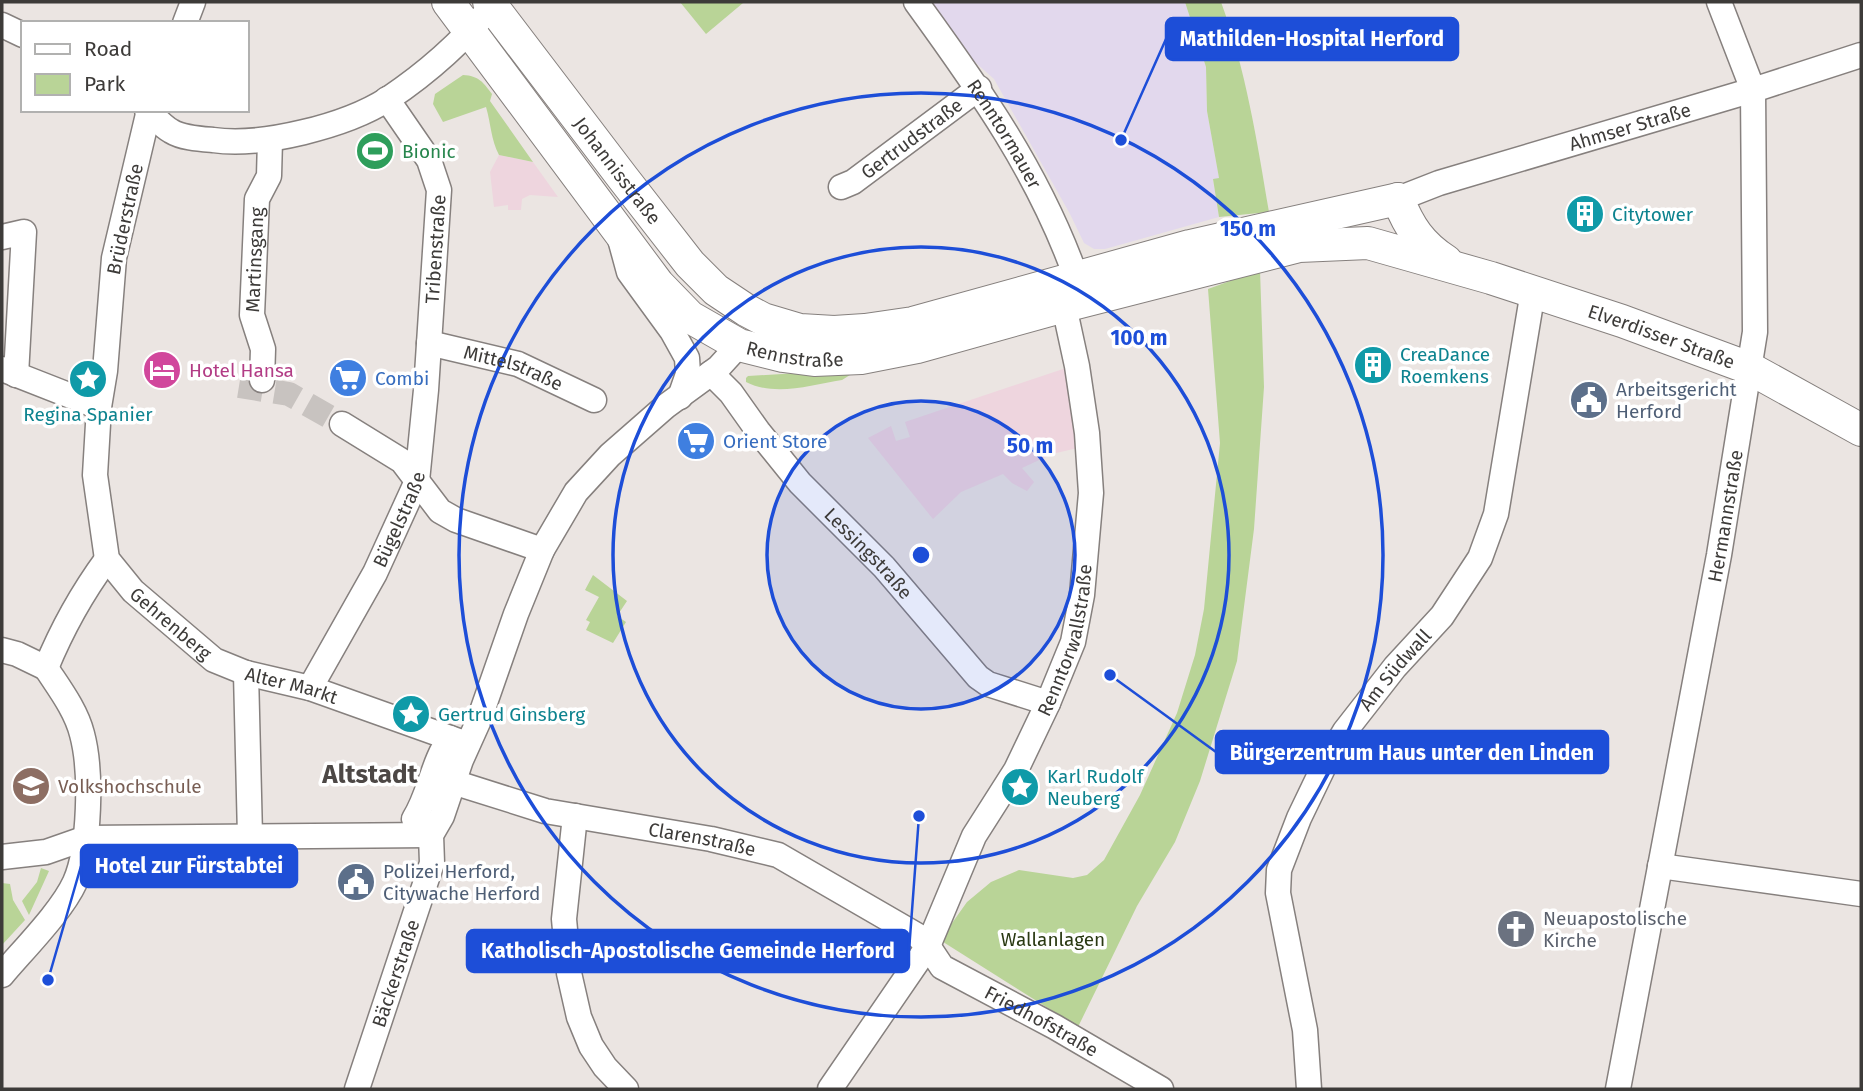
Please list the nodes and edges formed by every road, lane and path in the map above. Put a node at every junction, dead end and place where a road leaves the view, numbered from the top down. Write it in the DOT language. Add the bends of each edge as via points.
graph roads {
  1 [pos="193,2"];
  2 [pos="448,2"];
  3 [pos="916,2"];
  4 [pos="1719,2"];
  5 [pos="492,3"];
  6 [pos="186,21"];
  7 [pos="2,25"];
  8 [pos="469,30"];
  9 [pos="21,35"];
  10 [pos="1861,55"];
  11 [pos="979,88"];
  12 [pos="1753,90"];
  13 [pos="387,99"];
  14 [pos="148,112"];
  15 [pos="149,112"];
  16 [pos="270,140"];
  17 [pos="841,187"];
  18 [pos="1398,199"];
  19 [pos="618,231"];
  20 [pos="2,237"];
  21 [pos="1300,246"];
  22 [pos="1453,266"];
  23 [pos="1076,277"];
  24 [pos="1533,291"];
  25 [pos="1064,306"];
  26 [pos="763,319"];
  27 [pos="429,343"];
  28 [pos="739,345"];
  29 [pos="1749,368"];
  30 [pos="9,372"];
  31 [pos="711,373"];
  32 [pos="262,380"];
  33 [pos="680,397"];
  34 [pos="594,400"];
  35 [pos="99,407"];
  36 [pos="342,424"];
  37 [pos="1861,430"];
  38 [pos="417,481"];
  39 [pos="542,550"];
  40 [pos="107,559"];
  41 [pos="2,650"];
  42 [pos="46,668"];
  43 [pos="246,673"];
  44 [pos="310,688"];
  45 [pos="1048,703"];
  46 [pos="458,741"];
  47 [pos="453,782"];
  48 [pos="575,816"];
  49 [pos="250,836"];
  50 [pos="86,838"];
  51 [pos="432,845"];
  52 [pos="2,857"];
  53 [pos="1660,866"];
  54 [pos="1861,894"];
  55 [pos="928,946"];
  56 [pos="2,975"];
  57 [pos="358,1089"];
  58 [pos="626,1089"];
  59 [pos="830,1089"];
  60 [pos="1161,1089"];
  61 [pos="1309,1089"];
  62 [pos="1618,1089"];
  1 -- 6 [label="street"];
  2 -- 8 [label="main road, Johannisstraße"];
  3 -- 11 [label="street, Renntormauer"];
  4 -- 12 [label="street, Hermannstraße"];
  5 -- 8 [label="street"];
  5 -- 26 [label="main road, Johannisstraße" via="690,264 716,290"];
  7 -- 9 [label="street"];
  8 -- 13 [label="street"];
  8 -- 19 [label="main road, Johannisstraße"];
  10 -- 12 [label="street, Ahmser Straße"];
  11 -- 17 [label="street, Gertrudstraße"];
  11 -- 23 [label="street, Renntormauer" via="1039,190"];
  12 -- 18 [label="street, Ahmser Straße"];
  12 -- 29 [label="street, Hermannstraße" via="1755,332"];
  13 -- 16 [label="street" via="340,120"];
  13 -- 27 [label="street, Tribenstraße" via="429,160 439,190"];
  14 -- 35 [label="street, Brüderstraße" via="114,258 113,372"];
  15 -- 16 [label="street" via="172,132 196,138 229,143"];
  16 -- 32 [label="street, Martinsgang" via="269,176 257,199 252,315 263,349"];
  18 -- 21 [label="main road"];
  18 -- 22 [label="main road, Elverdisser Straße" via="1417,238"];
  18 -- 23 [label="main road, Rennstraße"];
  19 -- 28 [label="main road, Johannisstraße" via="690,317"];
  19 -- 33 [label="street, Johannisstraße" via="629,272 687,358 688,374"];
  20 -- 30 [label="street" via="24,232"];
  21 -- 22 [label="main road, Elverdisser Straße" via="1368,243"];
  21 -- 25 [label="main road, Rennstraße"];
  22 -- 24 [label="main road, Elverdisser Straße"];
  23 -- 26 [label="main road, Rennstraße" via="913,323 866,330 800,330"];
  24 -- 29 [label="main road, Elverdisser Straße"];
  24 -- 61 [label="street, Am Südwall" via="1496,514 1480,558 1442,616 1345,731 1299,818 1279,870 1278,893 1305,1030"];
  25 -- 28 [label="main road, Rennstraße" via="861,358 814,360"];
  25 -- 45 [label="street, Renntorwallstraße" via="1087,433 1091,493 1073,642"];
  26 -- 28 [label="main road"];
  27 -- 34 [label="street, Mittelstraße" via="518,364"];
  27 -- 38 [label="street, Tribenstraße"];
  28 -- 31 [label="street, Rennstraße"];
  29 -- 37 [label="main road, Elverdisser Straße"];
  29 -- 53 [label="street, Hermannstraße"];
  30 -- 35 [label="street"];
  31 -- 33 [label="street, Rennstraße"];
  31 -- 45 [label="street, Lessingstraße" via="800,483 884,568 978,677"];
  33 -- 39 [label="street, Rennstraße" via="610,455 576,492"];
  35 -- 40 [label="street" via="95,475"];
  36 -- 38 [label="street" via="402,461"];
  38 -- 39 [label="street, Bügelstraße" via="440,511 456,520"];
  38 -- 44 [label="street, Bügelstraße" via="374,573"];
  39 -- 46 [label="street, Rennstraße" via="481,712"];
  40 -- 42 [label="street" via="79,600"];
  40 -- 43 [label="street, Gehrenberg" via="134,591 214,660"];
  41 -- 42 [label="street"];
  42 -- 50 [label="street" via="82,732 87,769"];
  43 -- 44 [label="street, Alter Markt"];
  43 -- 49 [label="street, Alter Markt"];
  44 -- 46 [label="street, Alter Markt"];
  45 -- 55 [label="street, Renntorwallstraße" via="1016,770 974,836"];
  46 -- 47 [label="street"];
  46 -- 51 [label="street" via="439,753 414,819"];
  47 -- 48 [label="street, Clarenstraße"];
  47 -- 51 [label="street"];
  48 -- 55 [label="street, Clarenstraße" via="778,855"];
  48 -- 58 [label="street" via="564,919 569,973 591,1046"];
  49 -- 50 [label="street"];
  49 -- 51 [label="street"];
  50 -- 52 [label="street" via="46,852"];
  50 -- 56 [label="street" via="74,885"];
  51 -- 57 [label="street, Bäckerstraße"];
  53 -- 54 [label="street"];
  53 -- 62 [label="street, Hermannstraße"];
  55 -- 59 [label="street, Renntorwallstraße"];
  55 -- 60 [label="street, Friedhofstraße" via="942,967"];
}
